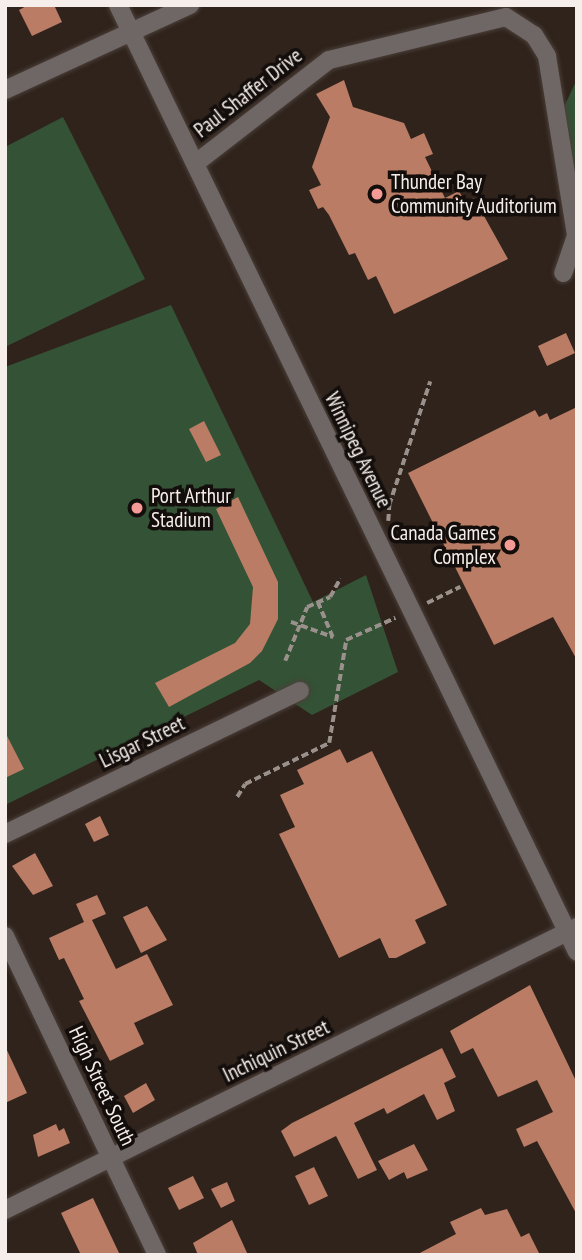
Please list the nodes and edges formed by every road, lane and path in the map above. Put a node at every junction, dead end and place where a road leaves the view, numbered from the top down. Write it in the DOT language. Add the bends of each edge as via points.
graph roads {
  1 [pos="118,5"];
  2 [pos="190,5"];
  3 [pos="131,32"];
  4 [pos="5,90"];
  5 [pos="196,163"];
  6 [pos="563,273"];
  7 [pos="429,382"];
  8 [pos="388,529"];
  9 [pos="340,579"];
  10 [pos="460,587"];
  11 [pos="318,602"];
  12 [pos="409,611"];
  13 [pos="291,622"];
  14 [pos="299,626"];
  15 [pos="285,661"];
  16 [pos="300,691"];
  17 [pos="237,797"];
  18 [pos="5,834"];
  19 [pos="572,930"];
  20 [pos="5,936"];
  21 [pos="577,952"];
  22 [pos="111,1158"];
  23 [pos="5,1210"];
  24 [pos="157,1255"];
  1 -- 3 [label="street, Winnipeg Avenue"];
  2 -- 3 [label="street"];
  3 -- 4 [label="street"];
  3 -- 5 [label="street, Winnipeg Avenue"];
  5 -- 6 [label="street, Paul Shaffer Drive" via="329,60 506,17 534,35 547,55 576,236"];
  5 -- 12 [label="street, Winnipeg Avenue"];
  7 -- 8 [label="path" via="389,505"];
  9 -- 11 [label="path" via="330,597"];
  10 -- 12 [label="path"];
  11 -- 14 [label="path" via="307,607"];
  11 -- 14 [label="path" via="333,637"];
  12 -- 17 [label="path" via="346,640 329,743 245,785"];
  12 -- 19 [label="street, Winnipeg Avenue"];
  13 -- 14 [label="path"];
  14 -- 15 [label="path"];
  16 -- 18 [label="street, Lisgar Street"];
  19 -- 21 [label="street, Winnipeg Avenue"];
  19 -- 22 [label="street, Inchiquin Street"];
  20 -- 22 [label="street, High Street South"];
  22 -- 23 [label="street, Inchiquin Street"];
  22 -- 24 [label="street, High Street South"];
}
